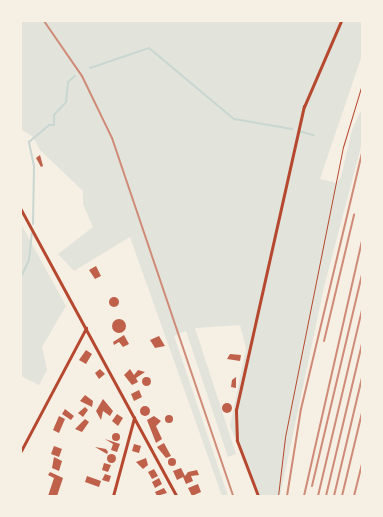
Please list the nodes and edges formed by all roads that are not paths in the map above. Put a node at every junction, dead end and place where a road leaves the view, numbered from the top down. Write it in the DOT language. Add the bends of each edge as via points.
graph roads {
  1 [pos="341,21"];
  2 [pos="21,209"];
  3 [pos="86,328"];
  4 [pos="134,418"];
  5 [pos="21,451"];
  6 [pos="113,496"];
  7 [pos="177,496"];
  8 [pos="258,496"];
  1 -- 8 [label="street" via="304,107 236,410 236,441"];
  2 -- 3 [label="street"];
  3 -- 4 [label="street"];
  3 -- 5 [label="street"];
  4 -- 6 [label="street"];
  4 -- 7 [label="street"];
}
